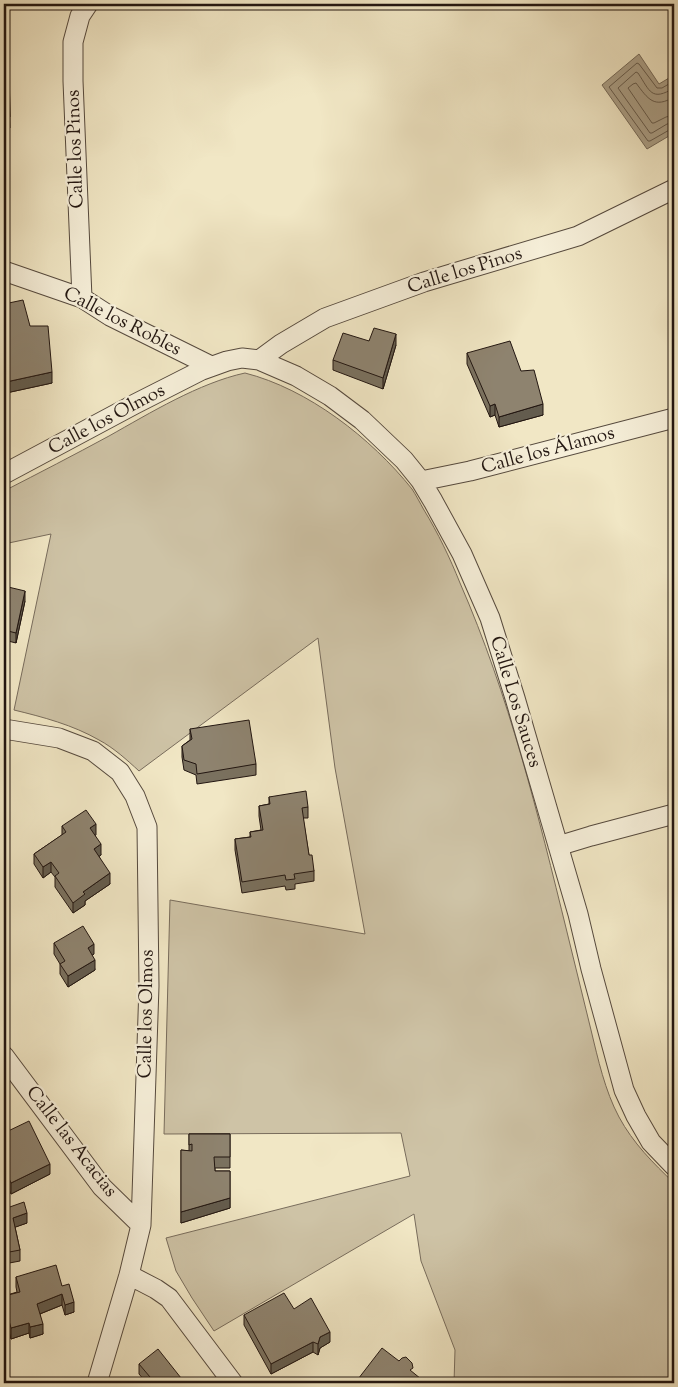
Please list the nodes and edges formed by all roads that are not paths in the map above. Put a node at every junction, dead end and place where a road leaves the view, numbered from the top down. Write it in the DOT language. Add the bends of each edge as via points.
graph roads {
  1 [pos="88,4"];
  2 [pos="674,189"];
  3 [pos="8,274"];
  4 [pos="82,298"];
  5 [pos="259,360"];
  6 [pos="210,366"];
  7 [pos="674,418"];
  8 [pos="4,474"];
  9 [pos="421,481"];
  10 [pos="4,729"];
  11 [pos="674,814"];
  12 [pos="558,846"];
  13 [pos="4,1056"];
  14 [pos="674,1166"];
  15 [pos="141,1225"];
  16 [pos="129,1275"];
  17 [pos="97,1383"];
  18 [pos="233,1383"];
  1 -- 4 [label="street, Calle los Pinos" via="80,16 73,42"];
  2 -- 5 [label="street, Calle los Pinos" via="578,236 424,282 325,318"];
  3 -- 4 [label="street, Calle los Robles"];
  4 -- 6 [label="street, Calle los Robles" via="110,316"];
  5 -- 6 [label="street, Calle Los Sauces" via="242,358"];
  5 -- 9 [label="street, Calle Los Sauces" via="296,376 338,402 379,436"];
  6 -- 8 [label="street, Calle los Olmos"];
  7 -- 9 [label="street, Calle los Álamos"];
  9 -- 12 [label="street, Calle Los Sauces" via="462,554 490,618"];
  10 -- 15 [label="street, Calle los Olmos" via="60,738 93,751 120,772 147,827 149,986"];
  11 -- 12 [label="street"];
  12 -- 14 [label="street, Calle Los Sauces" via="624,1090 651,1142"];
  13 -- 15 [label="street, Calle las Acacias" via="102,1187"];
  15 -- 16 [label="street, Calle los Olmos"];
  16 -- 17 [label="street, Calle los Olmos"];
  16 -- 18 [label="street" via="169,1298"];
}
